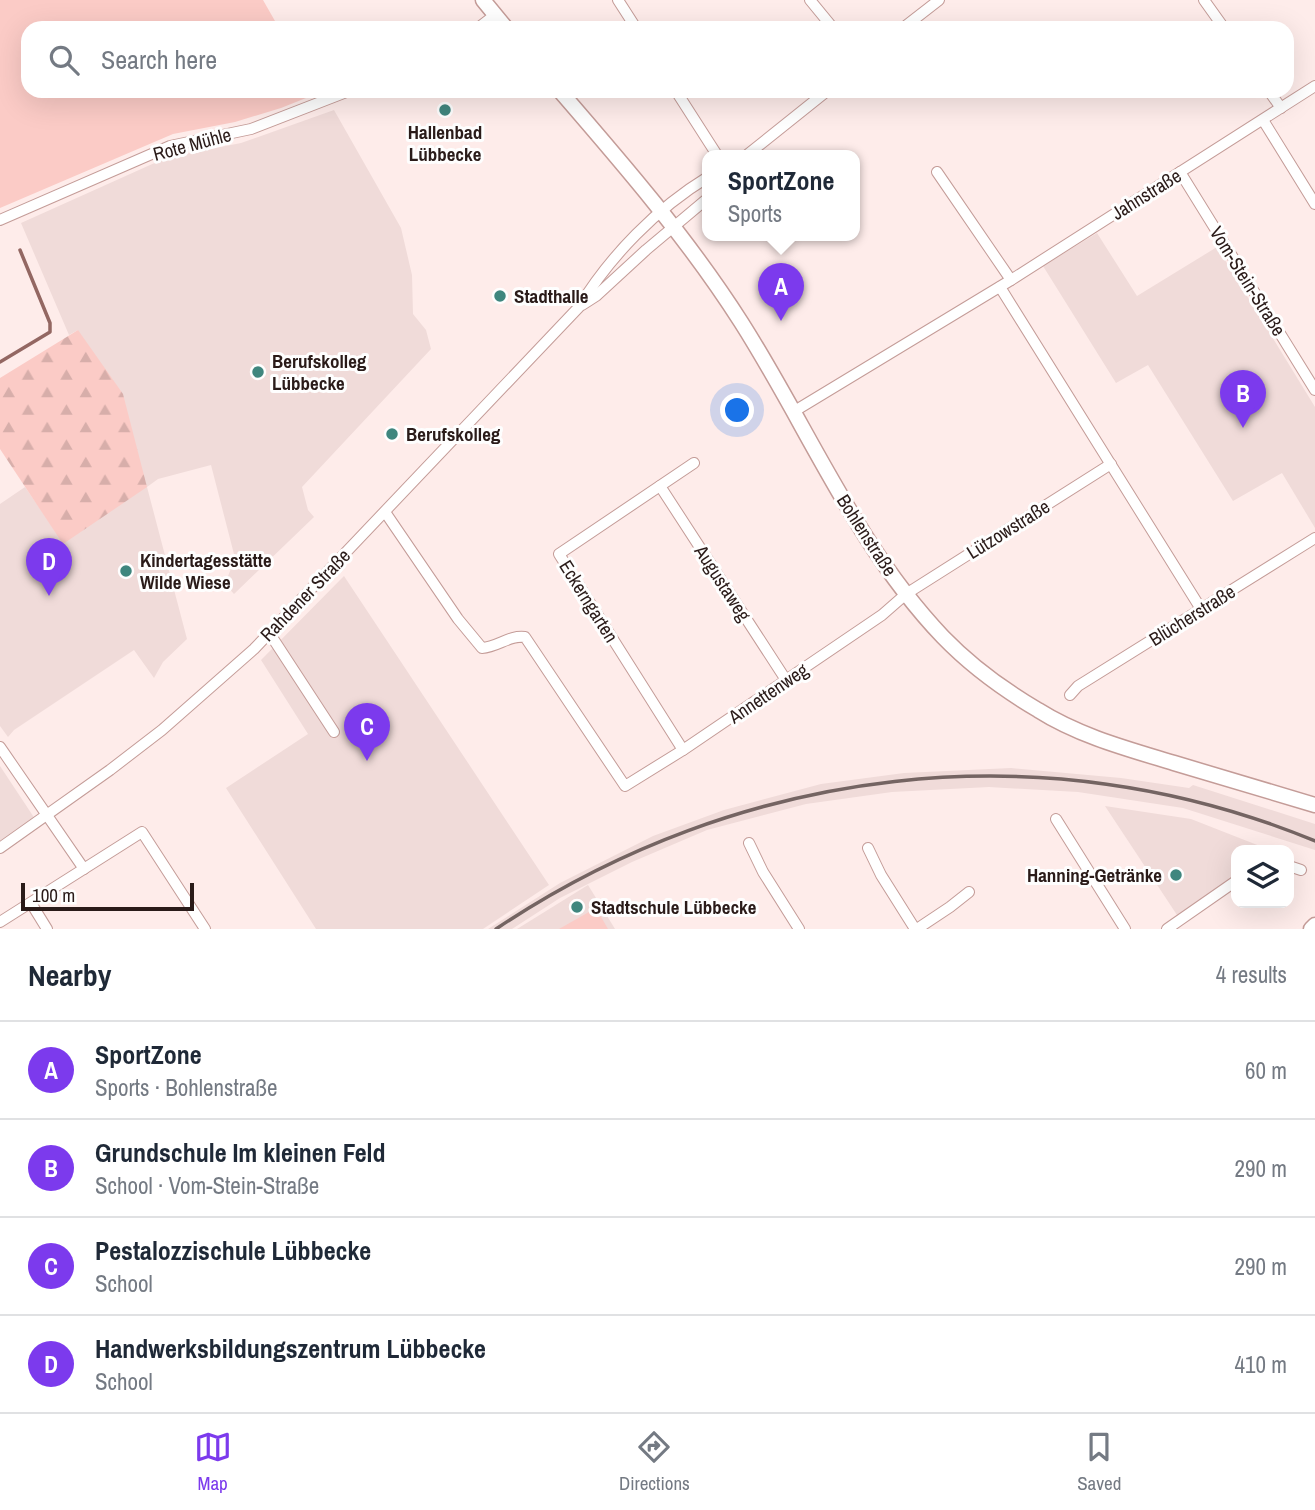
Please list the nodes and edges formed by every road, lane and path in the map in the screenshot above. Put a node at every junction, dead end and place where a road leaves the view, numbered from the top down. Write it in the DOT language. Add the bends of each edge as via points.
graph roads {
  1 [pos="483,0"];
  2 [pos="618,0"];
  3 [pos="810,0"];
  4 [pos="939,0"];
  5 [pos="1204,0"];
  6 [pos="495,15"];
  7 [pos="487,21"];
  8 [pos="500,21"];
  9 [pos="632,21"];
  10 [pos="827,21"];
  11 [pos="912,21"];
  12 [pos="1219,21"];
  13 [pos="1315,86"];
  14 [pos="331,98"];
  15 [pos="566,98"];
  16 [pos="680,98"];
  17 [pos="818,98"];
  18 [pos="1274,98"];
  19 [pos="1281,108"];
  20 [pos="1263,120"];
  21 [pos="714,150"];
  22 [pos="753,150"];
  23 [pos="1180,172"];
  24 [pos="937,173"];
  25 [pos="702,181"];
  26 [pos="702,203"];
  27 [pos="1315,204"];
  28 [pos="661,211"];
  29 [pos="0,220"];
  30 [pos="674,228"];
  31 [pos="1011,280"];
  32 [pos="999,287"];
  33 [pos="579,307"];
  34 [pos="1315,390"];
  35 [pos="793,412"];
  36 [pos="694,463"];
  37 [pos="1111,464"];
  38 [pos="660,486"];
  39 [pos="386,512"];
  40 [pos="1315,538"];
  41 [pos="906,594"];
  42 [pos="1201,609"];
  43 [pos="270,634"];
  44 [pos="786,680"];
  45 [pos="1070,695"];
  46 [pos="334,732"];
  47 [pos="0,747"];
  48 [pos="683,751"];
  49 [pos="1315,805"];
  50 [pos="48,815"];
  51 [pos="1056,819"];
  52 [pos="749,843"];
  53 [pos="0,848"];
  54 [pos="868,848"];
  55 [pos="1294,868"];
  56 [pos="84,869"];
  57 [pos="1301,870"];
  58 [pos="1231,884"];
  59 [pos="968,892"];
  60 [pos="31,903"];
  61 [pos="0,922"];
  62 [pos="1315,925"];
  63 [pos="47,929"];
  64 [pos="205,929"];
  65 [pos="799,929"];
  66 [pos="916,929"];
  67 [pos="1125,929"];
  68 [pos="1167,929"];
  69 [pos="1311,929"];
  1 -- 6 [label="main road"];
  2 -- 9 [label="street"];
  3 -- 10 [label="street"];
  4 -- 11 [label="street"];
  5 -- 12 [label="street"];
  6 -- 7 [label="street"];
  6 -- 8 [label="main road"];
  13 -- 19 [label="street, Jahnstraße"];
  14 -- 29 [label="street, Rote Mühle" via="251,129 170,146"];
  15 -- 28 [label="main road, Bohlenstraße"];
  16 -- 21 [label="street"];
  17 -- 22 [label="street"];
  18 -- 19 [label="street"];
  19 -- 20 [label="street, Jahnstraße"];
  20 -- 23 [label="street, Jahnstraße"];
  20 -- 27 [label="street"];
  23 -- 31 [label="street, Jahnstraße"];
  23 -- 34 [label="street, Vom-Stein-Straße"];
  24 -- 31 [label="street"];
  25 -- 28 [label="street, Rahdener Straße"];
  26 -- 30 [label="street, Rahdener Straße"];
  28 -- 30 [label="main road, Bohlenstraße"];
  28 -- 33 [label="street, Rahdener Straße" via="589,289"];
  30 -- 33 [label="street, Rahdener Straße"];
  30 -- 35 [label="main road, Bohlenstraße" via="741,323"];
  31 -- 32 [label="street, Jahnstraße"];
  32 -- 35 [label="street, Jahnstraße"];
  32 -- 37 [label="street"];
  33 -- 39 [label="street, Rahdener Straße"];
  35 -- 41 [label="main road, Bohlenstraße" via="868,541"];
  36 -- 38 [label="street, Eckerngarten"];
  37 -- 41 [label="street, Lützowstraße"];
  37 -- 42 [label="street"];
  38 -- 44 [label="street, Augustaweg"];
  38 -- 48 [label="street, Eckerngarten" via="559,554"];
  39 -- 43 [label="street, Rahdener Straße"];
  39 -- 48 [label="street, Annettenweg" via="482,648 492,648 514,636 525,637 625,786"];
  40 -- 42 [label="street, Blücherstraße"];
  41 -- 44 [label="street, Annettenweg"];
  41 -- 49 [label="main road, Bohlenstraße" via="975,666 1061,723 1129,750"];
  42 -- 45 [label="street, Blücherstraße"];
  43 -- 46 [label="street"];
  43 -- 50 [label="street, Rahdener Straße" via="170,723"];
  44 -- 48 [label="street, Annettenweg"];
  47 -- 50 [label="street"];
  50 -- 53 [label="street, Rahdener Straße"];
  50 -- 56 [label="street"];
  51 -- 67 [label="street"];
  52 -- 65 [label="street"];
  54 -- 66 [label="street"];
  55 -- 57 [label="street"];
  56 -- 60 [label="street"];
  56 -- 64 [label="street" via="142,832"];
  58 -- 68 [label="street"];
  59 -- 66 [label="street"];
  60 -- 61 [label="street"];
  60 -- 63 [label="street"];
  62 -- 69 [label="main road"];
}
